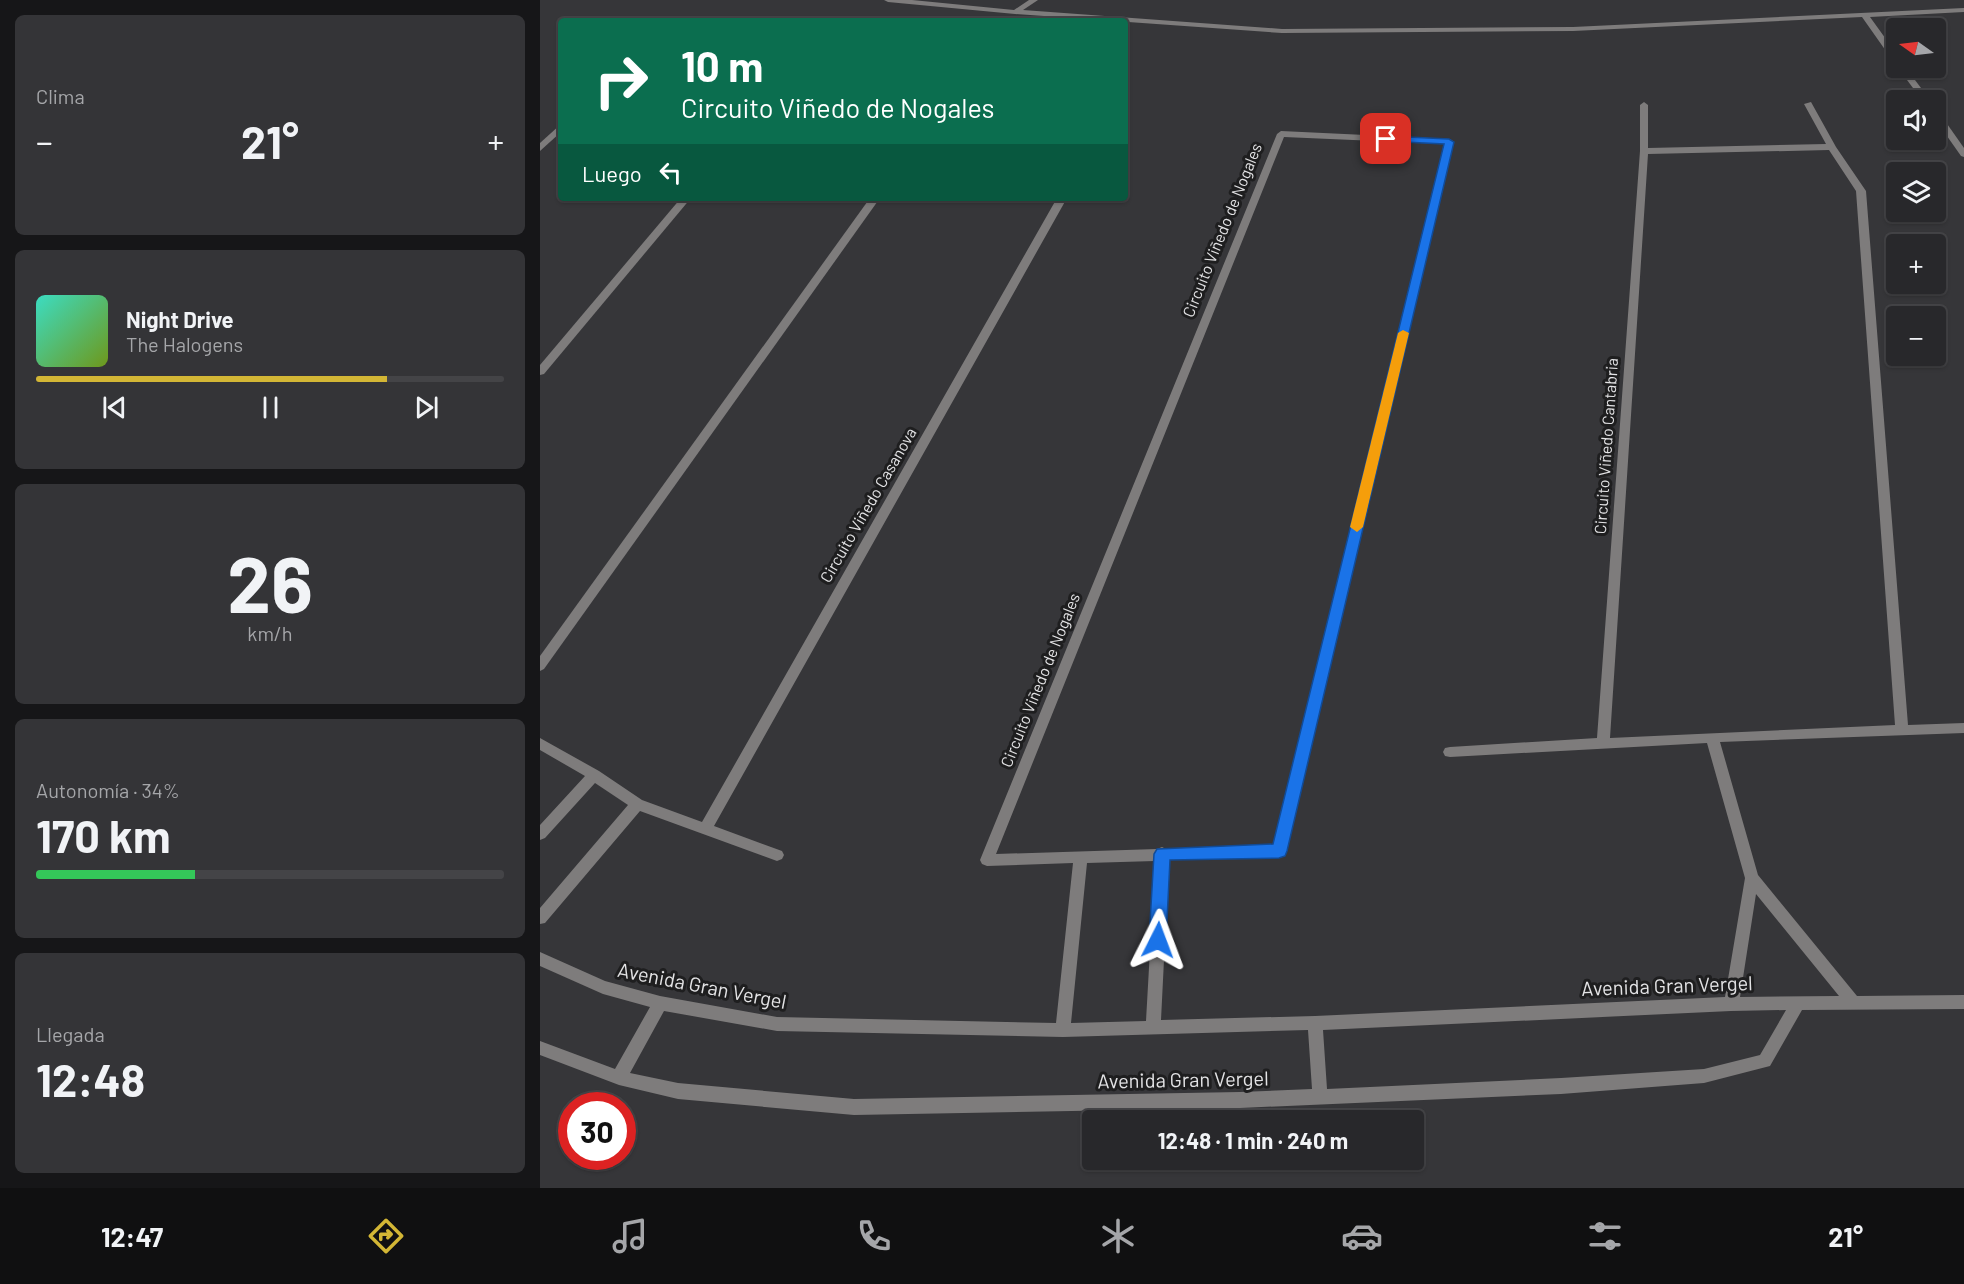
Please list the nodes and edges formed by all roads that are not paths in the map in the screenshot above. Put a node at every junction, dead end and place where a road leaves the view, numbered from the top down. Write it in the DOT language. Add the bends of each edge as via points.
graph roads {
  1 [pos="888,0"];
  2 [pos="1034,0"];
  3 [pos="1964,10"];
  4 [pos="1015,12"];
  5 [pos="1864,14"];
  6 [pos="1099,18"];
  7 [pos="1128,20"];
  8 [pos="1886,45"];
  9 [pos="1808,104"];
  10 [pos="1644,105"];
  11 [pos="1946,129"];
  12 [pos="558,130"];
  13 [pos="1832,147"];
  14 [pos="540,148"];
  15 [pos="1644,151"];
  16 [pos="1964,154"];
  17 [pos="683,201"];
  18 [pos="873,201"];
  19 [pos="1060,201"];
  20 [pos="540,372"];
  21 [pos="540,666"];
  22 [pos="1902,728"];
  23 [pos="1964,728"];
  24 [pos="1712,737"];
  25 [pos="540,743"];
  26 [pos="1603,743"];
  27 [pos="1450,752"];
  28 [pos="594,775"];
  29 [pos="637,804"];
  30 [pos="705,830"];
  31 [pos="540,834"];
  32 [pos="1162,854"];
  33 [pos="777,855"];
  34 [pos="1081,858"];
  35 [pos="1752,878"];
  36 [pos="540,918"];
  37 [pos="540,959"];
  38 [pos="1853,1002"];
  39 [pos="1964,1002"];
  40 [pos="660,1003"];
  41 [pos="1798,1003"];
  42 [pos="1731,1004"];
  43 [pos="1315,1023"];
  44 [pos="1153,1028"];
  45 [pos="1063,1030"];
  46 [pos="540,1048"];
  47 [pos="619,1078"];
  48 [pos="1320,1096"];
  1 -- 4 [label="street"];
  2 -- 4 [label="street"];
  3 -- 5 [label="street"];
  4 -- 6 [label="street"];
  5 -- 7 [label="street" via="1573,29 1282,31"];
  5 -- 8 [label="street"];
  9 -- 13 [label="street"];
  10 -- 15 [label="street, Circuito Viñedo Cantabria"];
  11 -- 16 [label="street"];
  12 -- 14 [label="street"];
  13 -- 15 [label="street"];
  13 -- 22 [label="street" via="1861,191"];
  15 -- 26 [label="street, Circuito Viñedo Cantabria"];
  17 -- 20 [label="street"];
  18 -- 21 [label="street"];
  19 -- 30 [label="street, Circuito Viñedo Casanova"];
  22 -- 23 [label="street"];
  22 -- 24 [label="street"];
  24 -- 26 [label="street"];
  24 -- 35 [label="street"];
  25 -- 28 [label="street"];
  26 -- 27 [label="street"];
  28 -- 29 [label="street"];
  28 -- 31 [label="street"];
  29 -- 30 [label="street"];
  29 -- 36 [label="street"];
  30 -- 33 [label="street"];
  32 -- 34 [label="street, Circuito Viñedo de Nogales"];
  32 -- 34 [label="street, Circuito Viñedo de Nogales" via="1279,851 1449,142 1281,134 987,860"];
  32 -- 44 [label="street"];
  34 -- 45 [label="street"];
  35 -- 38 [label="street"];
  35 -- 42 [label="street"];
  37 -- 40 [label="street, Avenida Gran Vergel" via="603,987"];
  38 -- 39 [label="street, Avenida Gran Vergel"];
  38 -- 41 [label="street, Avenida Gran Vergel"];
  40 -- 45 [label="street, Avenida Gran Vergel" via="777,1024"];
  40 -- 47 [label="street"];
  41 -- 42 [label="street, Avenida Gran Vergel"];
  41 -- 48 [label="street, Avenida Gran Vergel" via="1765,1061 1704,1076"];
  42 -- 43 [label="street, Avenida Gran Vergel"];
  43 -- 44 [label="street, Avenida Gran Vergel"];
  43 -- 48 [label="street"];
  44 -- 45 [label="street, Avenida Gran Vergel"];
  46 -- 47 [label="street, Avenida Gran Vergel"];
  47 -- 48 [label="street, Avenida Gran Vergel" via="678,1091 854,1107"];
}
